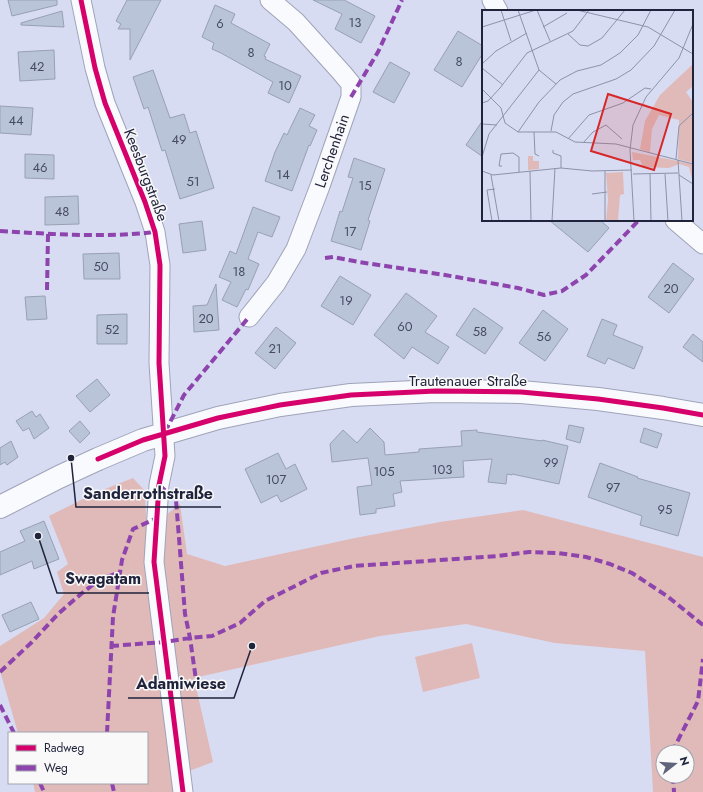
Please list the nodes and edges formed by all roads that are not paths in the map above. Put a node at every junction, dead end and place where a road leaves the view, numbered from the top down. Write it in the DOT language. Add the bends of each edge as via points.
graph roads {
  1 [pos="81,0"];
  2 [pos="270,0"];
  3 [pos="492,0"];
  4 [pos="497,10"];
  5 [pos="676,221"];
  6 [pos="703,244"];
  7 [pos="249,317"];
  8 [pos="703,415"];
  9 [pos="164,434"];
  10 [pos="0,507"];
  11 [pos="183,792"];
  1 -- 9 [label="street, Keesburgstraße" via="105,103 155,232 160,265 159,363"];
  2 -- 7 [label="street, Lerchenhain" via="296,22 342,73 351,84 351,98 296,249 276,282"];
  3 -- 4 [label="street"];
  5 -- 6 [label="street"];
  8 -- 9 [label="street, Trautenauer Straße" via="598,399 544,394 436,391 351,395 280,405 218,418"];
  9 -- 10 [label="street, Trautenauer Straße" via="98,459"];
  9 -- 11 [label="street, Keesburgstraße" via="165,456 159,485 154,562"];
}
